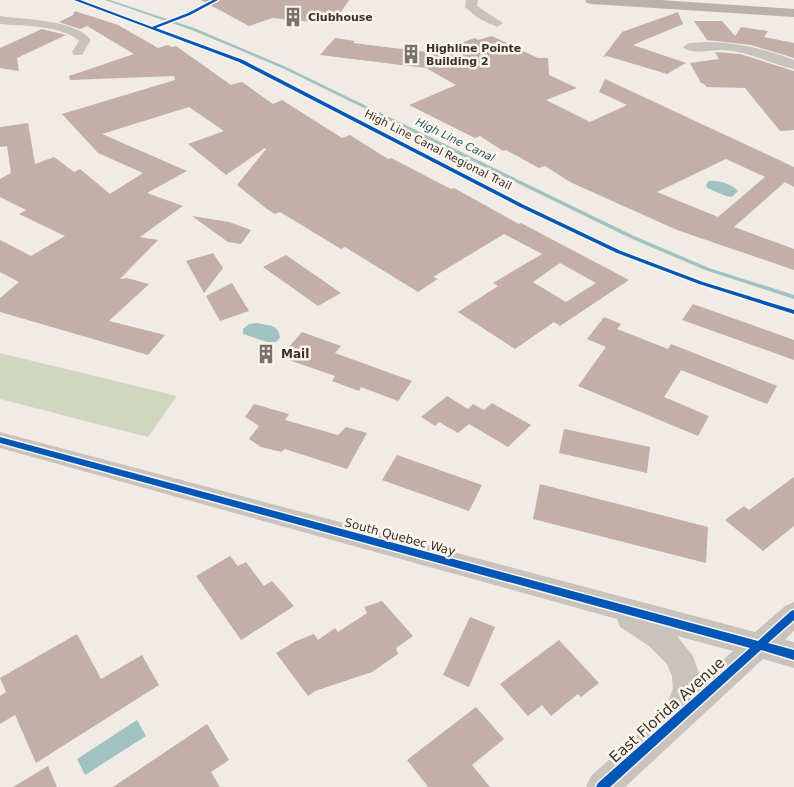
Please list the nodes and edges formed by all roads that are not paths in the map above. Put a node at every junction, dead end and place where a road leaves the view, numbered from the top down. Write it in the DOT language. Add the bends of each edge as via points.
graph roads {
  1 [pos="482,0"];
  2 [pos="592,0"];
  3 [pos="694,0"];
  4 [pos="474,6"];
  5 [pos="794,6"];
  6 [pos="794,13"];
  7 [pos="0,20"];
  8 [pos="497,23"];
  9 [pos="689,47"];
  10 [pos="78,52"];
  11 [pos="794,65"];
  12 [pos="0,440"];
  13 [pos="604,605"];
  14 [pos="794,614"];
  15 [pos="760,645"];
  16 [pos="794,655"];
  17 [pos="676,720"];
  18 [pos="602,787"];
  1 -- 4 [label="street"];
  2 -- 6 [label="main road"];
  3 -- 5 [label="main road"];
  4 -- 8 [label="street" via="482,16"];
  7 -- 10 [label="street" via="77,32 85,40"];
  9 -- 11 [label="street" via="738,46"];
  12 -- 13 [label="street, South Quebec Way"];
  13 -- 15 [label="street, South Quebec Way"];
  13 -- 17 [label="street" via="655,634 682,664 687,686"];
  14 -- 15 [label="street, East Florida Avenue"];
  15 -- 16 [label="street, South Quebec Way"];
  15 -- 17 [label="street, East Florida Avenue"];
  17 -- 18 [label="street, East Florida Avenue"];
}
